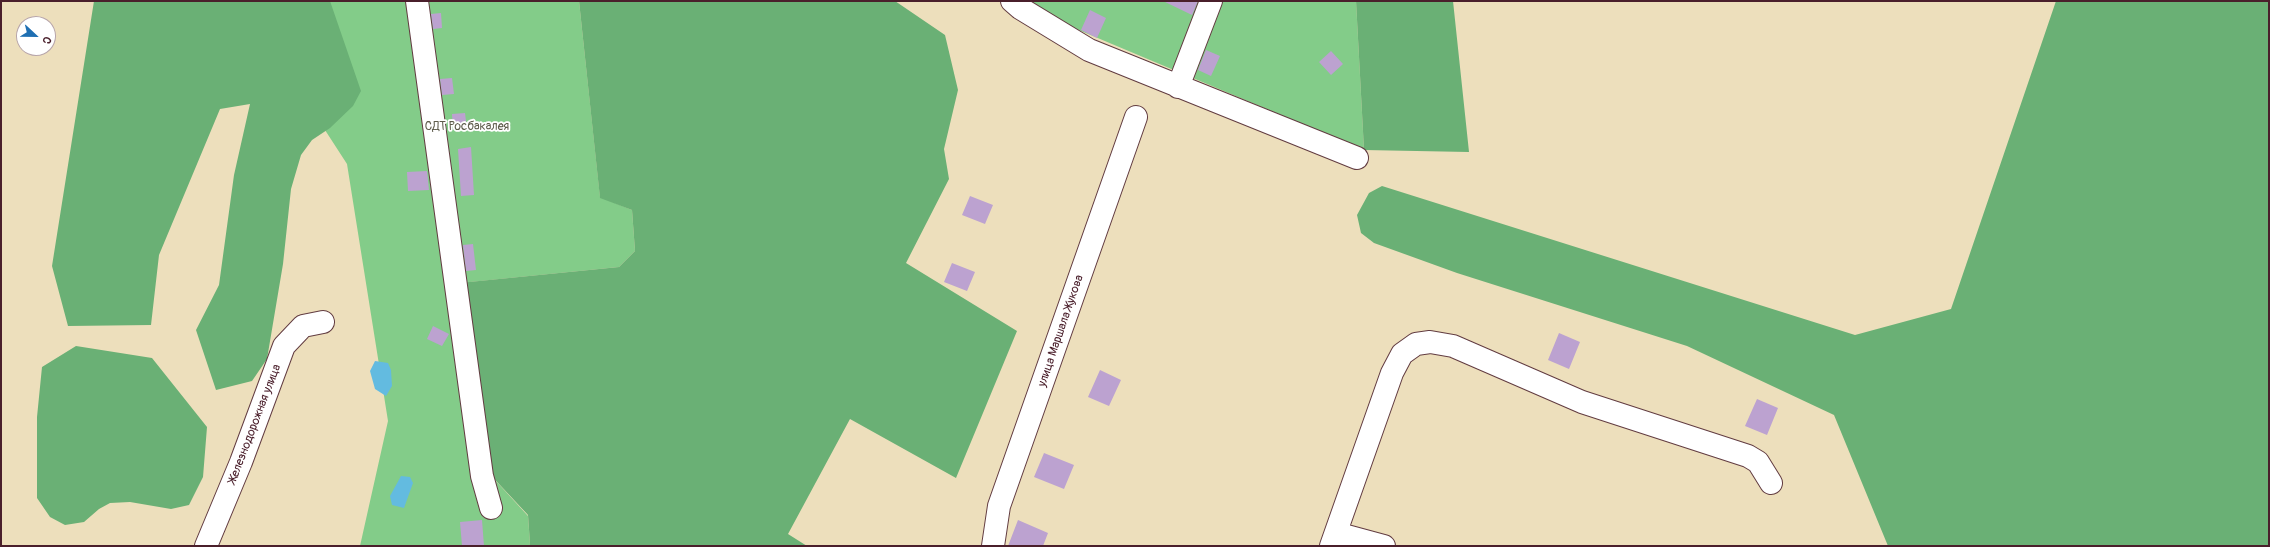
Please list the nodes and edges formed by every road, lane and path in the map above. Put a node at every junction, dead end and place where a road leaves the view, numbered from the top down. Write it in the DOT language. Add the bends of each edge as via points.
graph roads {
  1 [pos="417,1"];
  2 [pos="1211,1"];
  3 [pos="1019,3"];
  4 [pos="1178,87"];
  5 [pos="1136,116"];
  6 [pos="1357,158"];
  7 [pos="323,322"];
  8 [pos="1771,483"];
  9 [pos="491,508"];
  10 [pos="1333,539"];
  11 [pos="206,546"];
  12 [pos="993,546"];
  13 [pos="1384,546"];
  1 -- 9 [label="street" via="482,476"];
  2 -- 4 [label="street"];
  3 -- 4 [label="street" via="1089,50"];
  4 -- 6 [label="street"];
  5 -- 12 [label="street, улица Маршала Жукова" via="999,506"];
  7 -- 11 [label="street, Железнодорожная улица" via="302,326 284,346 241,462"];
  8 -- 10 [label="street" via="1758,462 1748,456 1582,402 1453,346 1430,342 1416,344 1402,354 1392,373"];
  10 -- 13 [label="street"];
}
